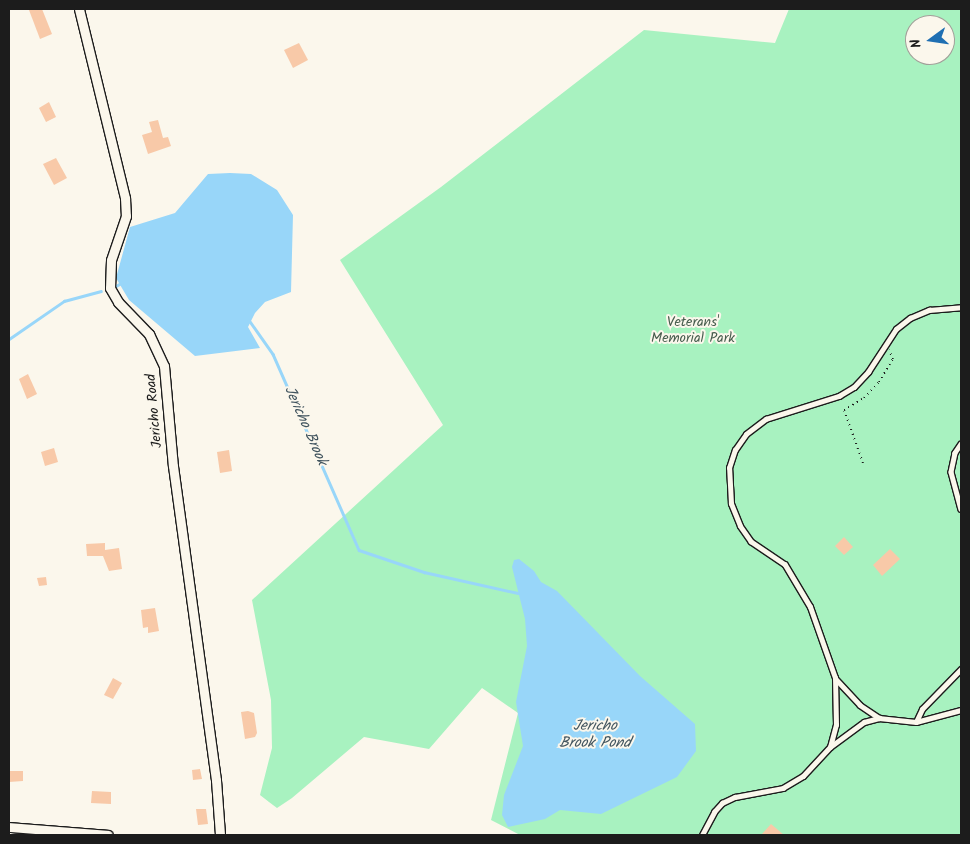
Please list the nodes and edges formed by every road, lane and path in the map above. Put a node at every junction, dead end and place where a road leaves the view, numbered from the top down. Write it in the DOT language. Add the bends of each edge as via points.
graph roads {
  1 [pos="79,9"];
  2 [pos="961,307"];
  3 [pos="885,344"];
  4 [pos="961,444"];
  5 [pos="862,463"];
  6 [pos="961,508"];
  7 [pos="961,669"];
  8 [pos="835,678"];
  9 [pos="961,710"];
  10 [pos="879,718"];
  11 [pos="916,722"];
  12 [pos="830,747"];
  13 [pos="9,827"];
  14 [pos="108,835"];
  15 [pos="220,835"];
  16 [pos="702,835"];
  1 -- 15 [label="street, Jericho Road" via="125,198 126,216 111,260 110,288 118,302 149,334 164,366 173,466 216,780"];
  2 -- 3 [label="lane" via="929,310 910,318"];
  3 -- 5 [label="path" via="893,359 890,367 873,390 844,410"];
  3 -- 8 [label="lane" via="868,372 854,387 839,396 766,419 746,434 735,450 729,468 731,504 740,526 751,542 785,566 799,585"];
  4 -- 6 [label="lane" via="955,453 952,472"];
  7 -- 11 [label="lane" via="922,709"];
  8 -- 10 [label="lane"];
  8 -- 12 [label="lane" via="836,725"];
  9 -- 11 [label="lane"];
  10 -- 11 [label="lane"];
  10 -- 12 [label="lane" via="850,730"];
  12 -- 16 [label="lane" via="803,776 783,788 735,797 722,803"];
  13 -- 14 [label="street"];
}
